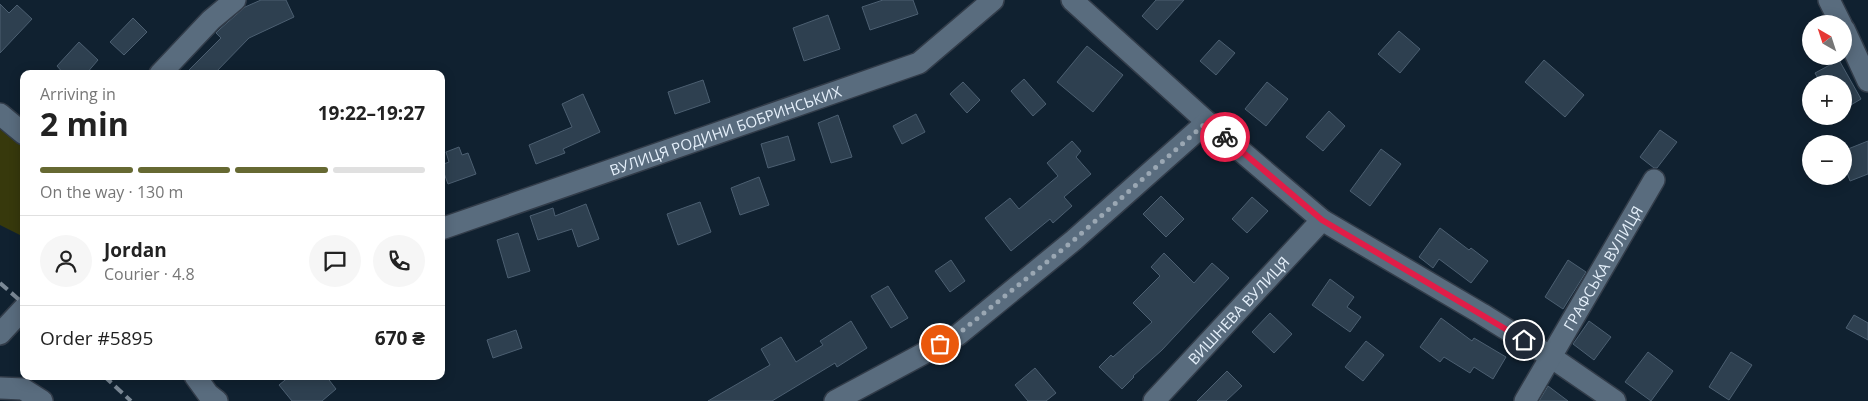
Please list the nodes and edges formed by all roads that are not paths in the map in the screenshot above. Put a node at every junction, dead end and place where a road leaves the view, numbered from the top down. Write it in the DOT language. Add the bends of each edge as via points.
graph roads {
  1 [pos="235,0"];
  2 [pos="993,0"];
  3 [pos="1072,0"];
  4 [pos="1829,0"];
  5 [pos="1836,15"];
  6 [pos="1852,46"];
  7 [pos="164,70"];
  8 [pos="1868,81"];
  9 [pos="0,114"];
  10 [pos="1207,122"];
  11 [pos="20,131"];
  12 [pos="1654,180"];
  13 [pos="1322,220"];
  14 [pos="445,229"];
  15 [pos="20,312"];
  16 [pos="0,334"];
  17 [pos="1551,357"];
  18 [pos="198,380"];
  19 [pos="0,388"];
  20 [pos="42,401"];
  21 [pos="217,401"];
  22 [pos="835,401"];
  23 [pos="1154,401"];
  24 [pos="1525,401"];
  25 [pos="1615,401"];
  1 -- 7 [label="street" via="211,20"];
  2 -- 14 [label="street, ВУЛИЦЯ РОДИНИ БОБРИНСЬКИХ" via="919,63"];
  3 -- 10 [label="street"];
  4 -- 5 [label="street"];
  6 -- 8 [label="street"];
  9 -- 11 [label="street"];
  10 -- 13 [label="street"];
  10 -- 22 [label="street" via="1074,240 958,334"];
  12 -- 17 [label="street, ГРАФСЬКА ВУЛИЦЯ"];
  13 -- 17 [label="street"];
  13 -- 23 [label="street, ВИШНЕВА ВУЛИЦЯ"];
  15 -- 16 [label="street"];
  17 -- 24 [label="street, ГРАФСЬКА ВУЛИЦЯ"];
  17 -- 25 [label="street"];
  18 -- 21 [label="street"];
  19 -- 20 [label="street" via="23,389"];
}
